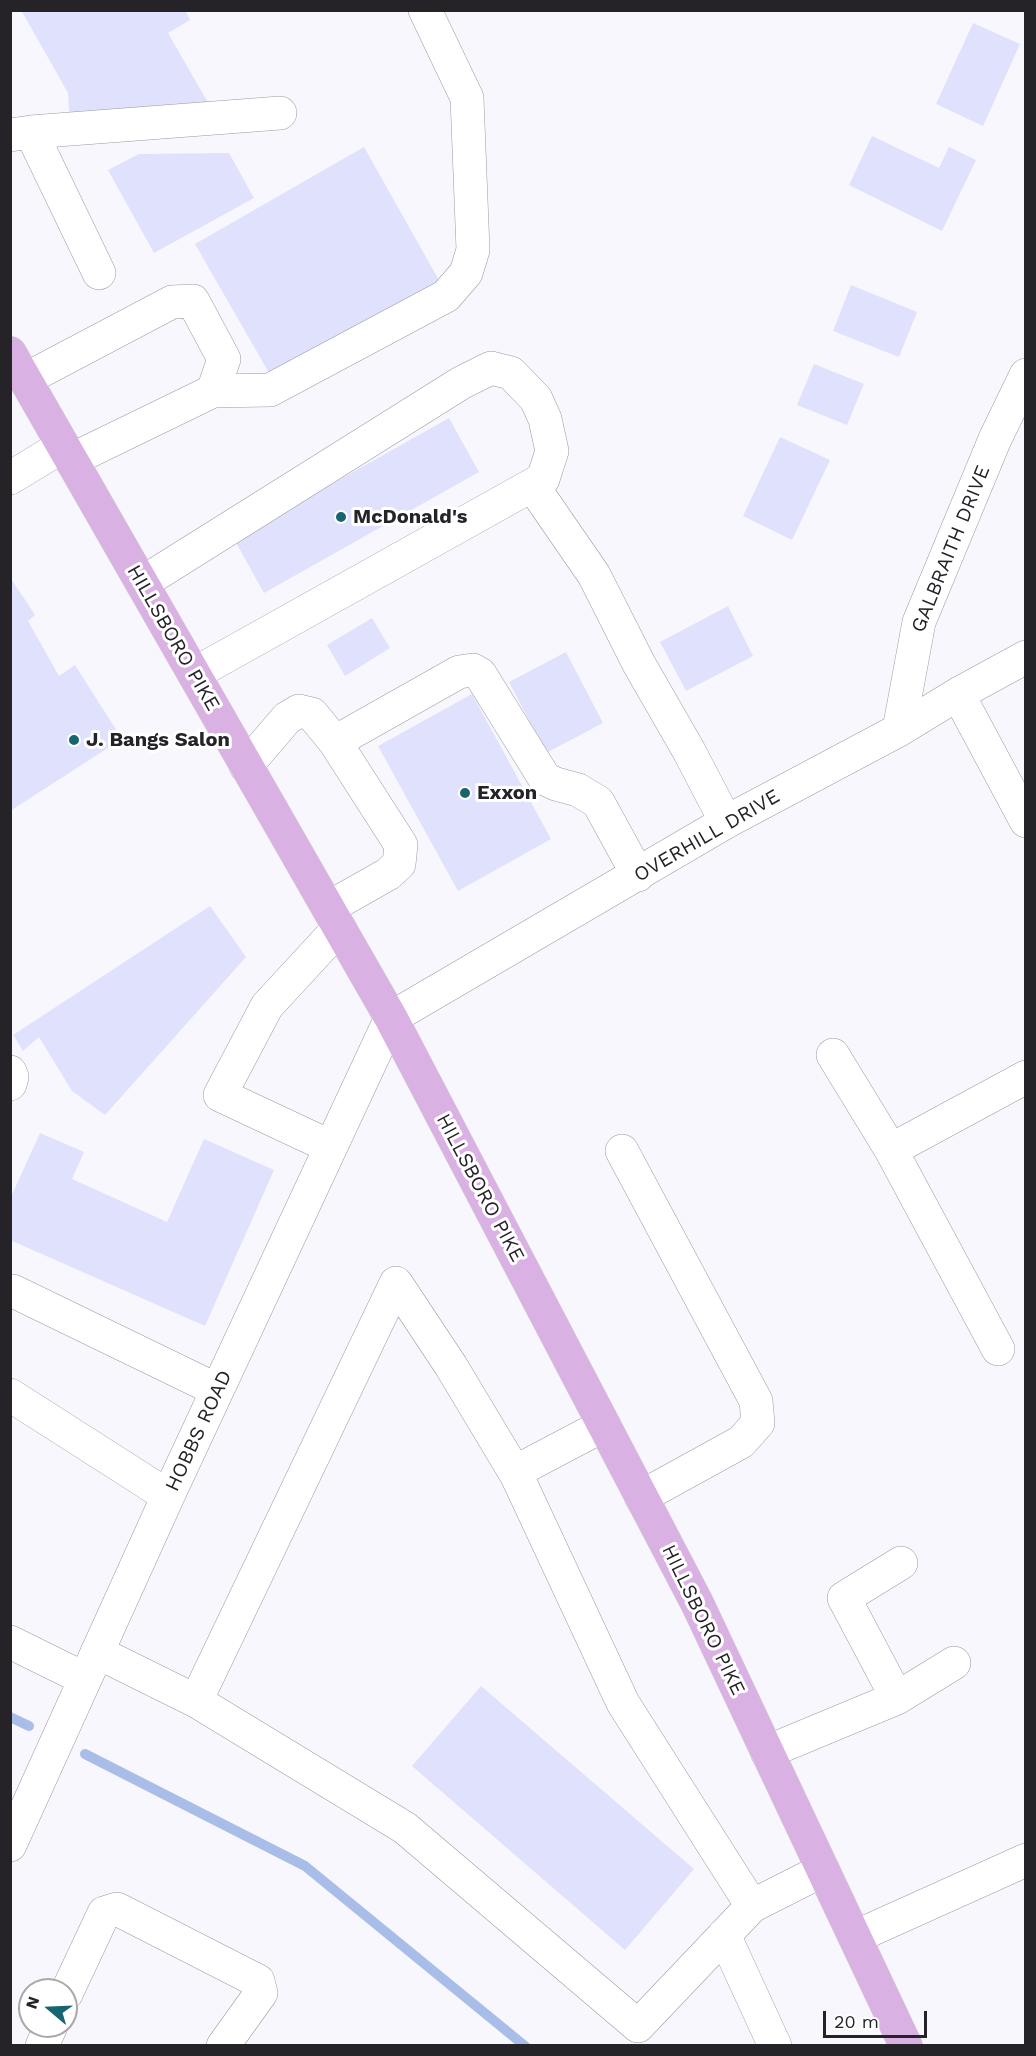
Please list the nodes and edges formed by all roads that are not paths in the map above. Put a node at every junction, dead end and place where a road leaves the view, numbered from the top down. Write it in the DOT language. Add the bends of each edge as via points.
graph roads {
  1 [pos="425,10"];
  2 [pos="280,112"];
  3 [pos="21,133"];
  4 [pos="99,273"];
  5 [pos="18,366"];
  6 [pos="1026,375"];
  7 [pos="213,391"];
  8 [pos="67,453"];
  9 [pos="10,478"];
  10 [pos="532,485"];
  11 [pos="142,583"];
  12 [pos="1026,657"];
  13 [pos="194,674"];
  14 [pos="958,694"];
  15 [pos="899,730"];
  16 [pos="335,742"];
  17 [pos="246,766"];
  18 [pos="1026,821"];
  19 [pos="726,822"];
  20 [pos="639,875"];
  21 [pos="334,918"];
  22 [pos="391,1018"];
  23 [pos="833,1055"];
  24 [pos="10,1072"];
  25 [pos="1026,1077"];
  26 [pos="10,1084"];
  27 [pos="331,1147"];
  28 [pos="891,1150"];
  29 [pos="622,1151"];
  30 [pos="10,1292"];
  31 [pos="998,1349"];
  32 [pos="218,1390"];
  33 [pos="10,1395"];
  34 [pos="604,1425"];
  35 [pos="515,1473"];
  36 [pos="168,1496"];
  37 [pos="641,1497"];
  38 [pos="901,1563"];
  39 [pos="10,1642"];
  40 [pos="954,1663"];
  41 [pos="91,1665"];
  42 [pos="897,1698"];
  43 [pos="196,1701"];
  44 [pos="767,1752"];
  45 [pos="10,1845"];
  46 [pos="1026,1860"];
  47 [pos="823,1870"];
  48 [pos="752,1906"];
  49 [pos="724,1935"];
  50 [pos="855,1937"];
  51 [pos="74,1978"];
  52 [pos="647,2036"];
  53 [pos="223,2046"];
  54 [pos="775,2046"];
  55 [pos="906,2046"];
  1 -- 7 [label="street" via="467,98 473,250 466,273 446,296 270,390"];
  2 -- 3 [label="street"];
  3 -- 4 [label="street"];
  5 -- 7 [label="street" via="107,336 172,302 193,301 224,359"];
  5 -- 8 [label="main road, HILLSBORO PIKE"];
  6 -- 15 [label="street, GALBRAITH DRIVE" via="995,439 919,622"];
  7 -- 8 [label="street" via="149,422"];
  8 -- 9 [label="street"];
  8 -- 11 [label="main road, HILLSBORO PIKE"];
  10 -- 11 [label="street" via="543,479 552,451 544,419 536,399 511,373 490,368"];
  10 -- 13 [label="street"];
  10 -- 19 [label="street" via="594,575"];
  11 -- 13 [label="main road, HILLSBORO PIKE"];
  12 -- 14 [label="street, OVERHILL DRIVE"];
  13 -- 17 [label="main road, HILLSBORO PIKE"];
  14 -- 15 [label="street, OVERHILL DRIVE"];
  14 -- 18 [label="street"];
  15 -- 19 [label="street, OVERHILL DRIVE"];
  16 -- 17 [label="street" via="312,714 299,711 287,718"];
  16 -- 20 [label="street" via="459,672 472,670 480,674 545,779 578,790 598,802"];
  16 -- 21 [label="street" via="401,845 399,864"];
  17 -- 21 [label="main road, HILLSBORO PIKE"];
  19 -- 20 [label="street, OVERHILL DRIVE"];
  20 -- 22 [label="street, OVERHILL DRIVE"];
  21 -- 22 [label="main road, HILLSBORO PIKE"];
  21 -- 27 [label="street" via="267,1006 220,1095"];
  22 -- 27 [label="street, HOBBS ROAD"];
  22 -- 34 [label="main road, HILLSBORO PIKE"];
  23 -- 28 [label="street"];
  24 -- 26 [label="street"];
  25 -- 28 [label="street"];
  27 -- 32 [label="street, HOBBS ROAD"];
  28 -- 31 [label="street"];
  29 -- 37 [label="street" via="756,1401 758,1423 741,1442"];
  30 -- 32 [label="street"];
  32 -- 36 [label="street, HOBBS ROAD"];
  33 -- 36 [label="street"];
  34 -- 35 [label="street"];
  34 -- 37 [label="main road, HILLSBORO PIKE"];
  35 -- 43 [label="street" via="396,1283"];
  35 -- 48 [label="street" via="623,1703"];
  36 -- 41 [label="street, HOBBS ROAD"];
  37 -- 44 [label="main road, HILLSBORO PIKE" via="697,1603"];
  38 -- 42 [label="street" via="844,1598"];
  39 -- 41 [label="street"];
  40 -- 42 [label="street"];
  41 -- 43 [label="street"];
  41 -- 45 [label="street, HOBBS ROAD"];
  42 -- 44 [label="street"];
  43 -- 52 [label="street" via="405,1828"];
  44 -- 47 [label="main road, HILLSBORO PIKE"];
  46 -- 50 [label="street"];
  47 -- 48 [label="street"];
  47 -- 50 [label="main road, HILLSBORO PIKE"];
  48 -- 49 [label="street"];
  49 -- 52 [label="street"];
  49 -- 54 [label="street"];
  50 -- 55 [label="main road, HILLSBORO PIKE"];
  51 -- 53 [label="street" via="104,1913 117,1909 258,1981 261,1993"];
}
